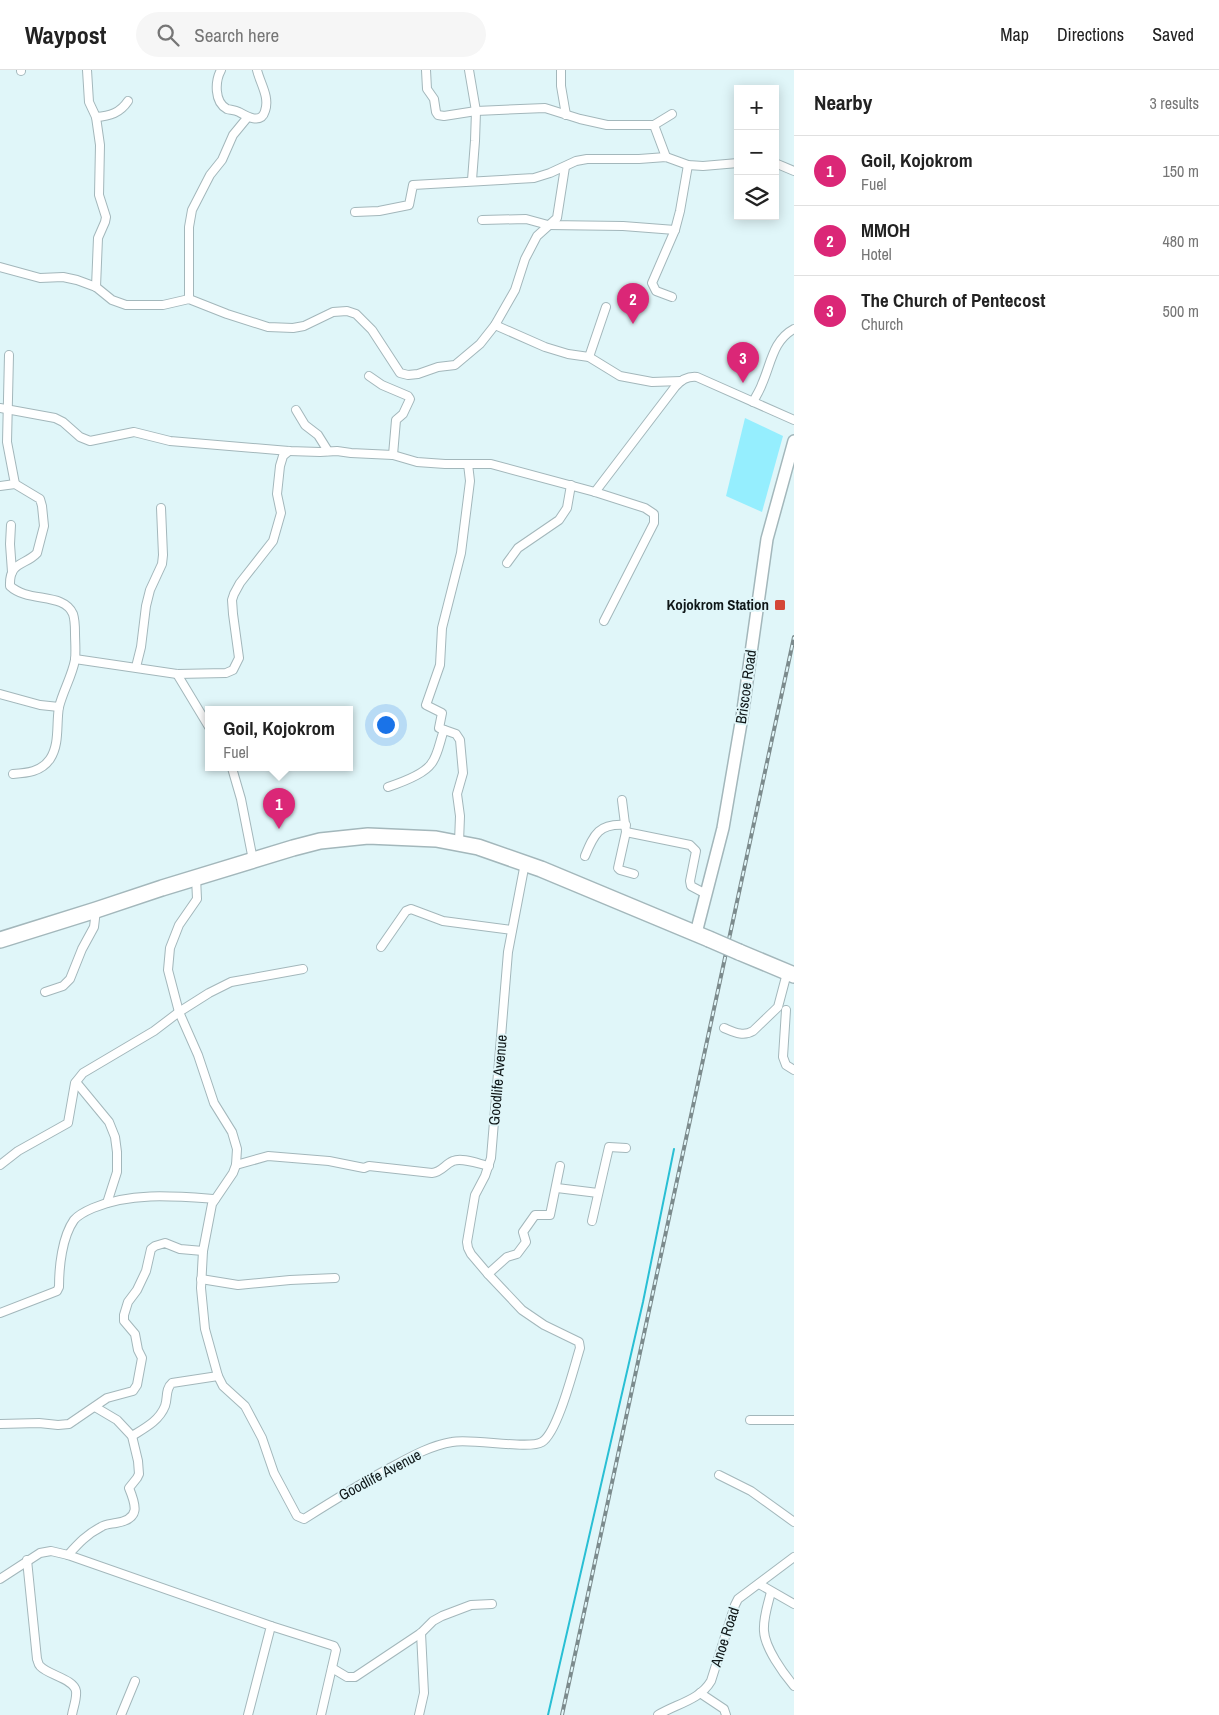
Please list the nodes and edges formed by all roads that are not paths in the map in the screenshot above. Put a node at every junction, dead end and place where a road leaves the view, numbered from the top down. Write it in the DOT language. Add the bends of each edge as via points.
graph roads {
  1 [pos="87,70"];
  2 [pos="221,70"];
  3 [pos="257,70"];
  4 [pos="426,70"];
  5 [pos="469,70"];
  6 [pos="561,70"];
  7 [pos="128,102"];
  8 [pos="476,111"];
  9 [pos="672,114"];
  10 [pos="566,115"];
  11 [pos="96,117"];
  12 [pos="247,118"];
  13 [pos="654,125"];
  14 [pos="666,157"];
  15 [pos="734,163"];
  16 [pos="688,165"];
  17 [pos="779,165"];
  18 [pos="566,167"];
  19 [pos="794,171"];
  20 [pos="472,180"];
  21 [pos="355,212"];
  22 [pos="482,220"];
  23 [pos="548,225"];
  24 [pos="675,230"];
  25 [pos="0,267"];
  26 [pos="96,287"];
  27 [pos="672,297"];
  28 [pos="189,299"];
  29 [pos="606,306"];
  30 [pos="495,325"];
  31 [pos="794,329"];
  32 [pos="9,355"];
  33 [pos="588,356"];
  34 [pos="369,376"];
  35 [pos="680,381"];
  36 [pos="754,402"];
  37 [pos="0,408"];
  38 [pos="296,410"];
  39 [pos="8,411"];
  40 [pos="794,420"];
  41 [pos="794,440"];
  42 [pos="289,451"];
  43 [pos="328,451"];
  44 [pos="393,455"];
  45 [pos="468,464"];
  46 [pos="15,484"];
  47 [pos="0,486"];
  48 [pos="571,486"];
  49 [pos="595,492"];
  50 [pos="161,508"];
  51 [pos="11,525"];
  52 [pos="506,563"];
  53 [pos="12,572"];
  54 [pos="604,622"];
  55 [pos="75,659"];
  56 [pos="136,667"];
  57 [pos="177,674"];
  58 [pos="0,694"];
  59 [pos="59,707"];
  60 [pos="205,720"];
  61 [pos="444,730"];
  62 [pos="233,771"];
  63 [pos="13,774"];
  64 [pos="388,787"];
  65 [pos="622,800"];
  66 [pos="626,828"];
  67 [pos="459,842"];
  68 [pos="585,856"];
  69 [pos="252,860"];
  70 [pos="525,863"];
  71 [pos="634,874"];
  72 [pos="196,877"];
  73 [pos="706,894"];
  74 [pos="96,910"];
  75 [pos="512,930"];
  76 [pos="702,936"];
  77 [pos="0,940"];
  78 [pos="381,947"];
  79 [pos="303,969"];
  80 [pos="791,974"];
  81 [pos="45,992"];
  82 [pos="778,1006"];
  83 [pos="790,1011"];
  84 [pos="179,1012"];
  85 [pos="724,1028"];
  86 [pos="794,1070"];
  87 [pos="76,1082"];
  88 [pos="626,1148"];
  89 [pos="0,1165"];
  90 [pos="236,1165"];
  91 [pos="489,1166"];
  92 [pos="560,1166"];
  93 [pos="556,1188"];
  94 [pos="598,1193"];
  95 [pos="215,1199"];
  96 [pos="107,1203"];
  97 [pos="592,1221"];
  98 [pos="203,1251"];
  99 [pos="488,1274"];
  100 [pos="335,1278"];
  101 [pos="201,1279"];
  102 [pos="0,1314"];
  103 [pos="218,1376"];
  104 [pos="94,1407"];
  105 [pos="750,1420"];
  106 [pos="794,1420"];
  107 [pos="0,1424"];
  108 [pos="132,1436"];
  109 [pos="719,1476"];
  110 [pos="794,1522"];
  111 [pos="68,1555"];
  112 [pos="794,1557"];
  113 [pos="27,1560"];
  114 [pos="0,1579"];
  115 [pos="759,1584"];
  116 [pos="771,1592"];
  117 [pos="492,1604"];
  118 [pos="794,1604"];
  119 [pos="271,1626"];
  120 [pos="421,1633"];
  121 [pos="332,1668"];
  122 [pos="135,1681"];
  123 [pos="794,1686"];
  124 [pos="700,1693"];
  125 [pos="72,1715"];
  126 [pos="121,1715"];
  127 [pos="248,1715"];
  128 [pos="321,1715"];
  129 [pos="419,1715"];
  130 [pos="658,1715"];
  131 [pos="726,1715"];
  1 -- 11 [label="street" via="89,102"];
  2 -- 12 [label="street" via="217,84 221,104"];
  3 -- 12 [label="street" via="264,90 265,112 257,118"];
  4 -- 8 [label="street" via="427,89 434,99 438,115"];
  5 -- 8 [label="street"];
  6 -- 10 [label="street"];
  7 -- 11 [label="street" via="109,116"];
  8 -- 10 [label="street" via="545,108"];
  8 -- 20 [label="street"];
  9 -- 13 [label="street"];
  10 -- 13 [label="street" via="607,125"];
  11 -- 26 [label="street" via="100,145 99,195 106,217 98,238"];
  12 -- 28 [label="street" via="232,135 222,160 210,175 192,210"];
  13 -- 14 [label="street"];
  14 -- 16 [label="street"];
  14 -- 18 [label="street" via="587,159"];
  15 -- 16 [label="street"];
  16 -- 24 [label="street"];
  17 -- 19 [label="street"];
  18 -- 20 [label="street" via="534,178"];
  18 -- 23 [label="street" via="559,214"];
  20 -- 21 [label="street" via="413,185 409,205"];
  22 -- 23 [label="street" via="526,219"];
  23 -- 24 [label="street"];
  23 -- 30 [label="street" via="529,252 517,285"];
  24 -- 27 [label="street" via="652,283 656,291"];
  25 -- 26 [label="street" via="40,278 63,277"];
  26 -- 28 [label="street" via="112,300 126,305 163,305"];
  28 -- 30 [label="street" via="268,327 304,326 333,312 356,314 372,330 400,373 408,375 455,365 476,348"];
  29 -- 33 [label="street"];
  30 -- 33 [label="street" via="545,347"];
  31 -- 36 [label="street" via="782,338 774,351"];
  32 -- 39 [label="street"];
  33 -- 35 [label="street" via="620,376 652,382"];
  34 -- 44 [label="street" via="410,399 396,420"];
  35 -- 36 [label="street" via="697,377"];
  35 -- 49 [label="street"];
  36 -- 40 [label="street"];
  37 -- 39 [label="street"];
  38 -- 43 [label="street"];
  39 -- 42 [label="street" via="55,418 82,439 90,441 134,432 170,441"];
  39 -- 46 [label="street" via="7,442"];
  41 -- 73 [label="street, Briscoe Road" via="767,539 732,784 721,842"];
  42 -- 43 [label="street"];
  42 -- 57 [label="street" via="283,456 280,466 277,494 281,513 273,541 240,583 232,600 240,658 236,666 226,673"];
  43 -- 44 [label="street"];
  44 -- 45 [label="street" via="417,462"];
  45 -- 48 [label="street" via="498,465"];
  45 -- 61 [label="street" via="470,481 461,553 442,628 440,665 426,704 441,712 438,727"];
  46 -- 47 [label="street"];
  46 -- 53 [label="street" via="40,499 44,526 34,556"];
  48 -- 49 [label="street"];
  48 -- 52 [label="street" via="566,508 559,520 518,548"];
  49 -- 54 [label="street" via="645,508 655,518"];
  50 -- 56 [label="street" via="162,564 150,590"];
  51 -- 53 [label="street"];
  53 -- 55 [label="street" via="10,586 16,592 67,605 75,622"];
  55 -- 56 [label="street"];
  55 -- 59 [label="street"];
  56 -- 57 [label="street"];
  57 -- 60 [label="street"];
  58 -- 59 [label="street"];
  59 -- 63 [label="street" via="55,749 49,760 29,773"];
  61 -- 64 [label="street" via="429,766"];
  61 -- 67 [label="street" via="456,734 460,740 463,773 457,794"];
  62 -- 69 [label="street"];
  65 -- 66 [label="street"];
  66 -- 68 [label="street" via="610,825 600,831 592,838"];
  66 -- 71 [label="street" via="618,868"];
  66 -- 73 [label="street" via="693,847 696,850 691,886"];
  67 -- 69 [label="highway" via="416,837 349,837"];
  67 -- 70 [label="highway"];
  69 -- 72 [label="highway"];
  70 -- 75 [label="street, Goodlife Avenue"];
  70 -- 76 [label="highway"];
  72 -- 74 [label="highway"];
  72 -- 84 [label="street" via="197,899 179,925 168,956 168,970"];
  73 -- 76 [label="street, Briscoe Road"];
  74 -- 77 [label="highway"];
  74 -- 81 [label="street" via="94,926 70,979 63,986"];
  75 -- 78 [label="street" via="443,920 412,909 406,911"];
  75 -- 91 [label="street, Goodlife Avenue"];
  76 -- 80 [label="highway, bridge"];
  79 -- 84 [label="street" via="231,982"];
  80 -- 82 [label="street"];
  82 -- 83 [label="street"];
  82 -- 85 [label="street" via="748,1034"];
  83 -- 86 [label="street" via="783,1057 786,1065"];
  84 -- 87 [label="street" via="154,1031 82,1073"];
  84 -- 90 [label="street" via="214,1103 232,1132 237,1149"];
  87 -- 89 [label="street" via="68,1123"];
  87 -- 96 [label="street" via="109,1122 114,1136 117,1172"];
  88 -- 94 [label="street" via="609,1147"];
  90 -- 91 [label="street" via="268,1156 432,1173 458,1159"];
  90 -- 95 [label="street, Goodlife Avenue"];
  91 -- 99 [label="street, Goodlife Avenue" via="475,1195 467,1242 471,1254"];
  92 -- 93 [label="street"];
  93 -- 94 [label="street"];
  93 -- 99 [label="street" via="550,1214 535,1215 523,1232 526,1242 515,1255 507,1257"];
  94 -- 97 [label="street"];
  95 -- 96 [label="street" via="149,1196"];
  95 -- 98 [label="street, Goodlife Avenue"];
  96 -- 102 [label="street" via="74,1220 61,1258 57,1291"];
  98 -- 101 [label="street, Goodlife Avenue"];
  98 -- 104 [label="street" via="180,1249 165,1243 151,1249 146,1271 124,1315 124,1321 135,1334 142,1358 137,1385 133,1391 107,1398"];
  99 -- 103 [label="street, Goodlife Avenue" via="522,1310 579,1342 564,1400 551,1434 542,1443 453,1442 416,1454 301,1519 274,1473 246,1406 223,1386"];
  100 -- 101 [label="street" via="238,1285"];
  101 -- 103 [label="street, Goodlife Avenue" via="205,1329"];
  103 -- 108 [label="street" via="172,1383 165,1406 158,1416 151,1425"];
  104 -- 107 [label="street" via="69,1424"];
  104 -- 108 [label="street" via="117,1420"];
  105 -- 106 [label="street"];
  108 -- 111 [label="street" via="139,1474 129,1488 134,1512 128,1520 103,1526 86,1536"];
  109 -- 110 [label="street" via="751,1491"];
  111 -- 113 [label="street" via="51,1551"];
  111 -- 119 [label="street"];
  112 -- 115 [label="street, Anoe Road"];
  113 -- 114 [label="street"];
  113 -- 125 [label="street" via="36,1659 40,1666 74,1687"];
  115 -- 116 [label="street"];
  115 -- 124 [label="street, Anoe Road" via="735,1605 711,1681"];
  116 -- 118 [label="street"];
  116 -- 123 [label="street" via="764,1622 765,1638"];
  117 -- 120 [label="street" via="471,1605 452,1611 433,1621"];
  119 -- 121 [label="street" via="334,1646"];
  119 -- 127 [label="street"];
  120 -- 121 [label="street" via="355,1677 347,1677"];
  120 -- 129 [label="street" via="424,1693"];
  121 -- 128 [label="street"];
  122 -- 126 [label="street"];
  124 -- 130 [label="street, Anoe Road"];
  124 -- 131 [label="street" via="724,1709"];
}
